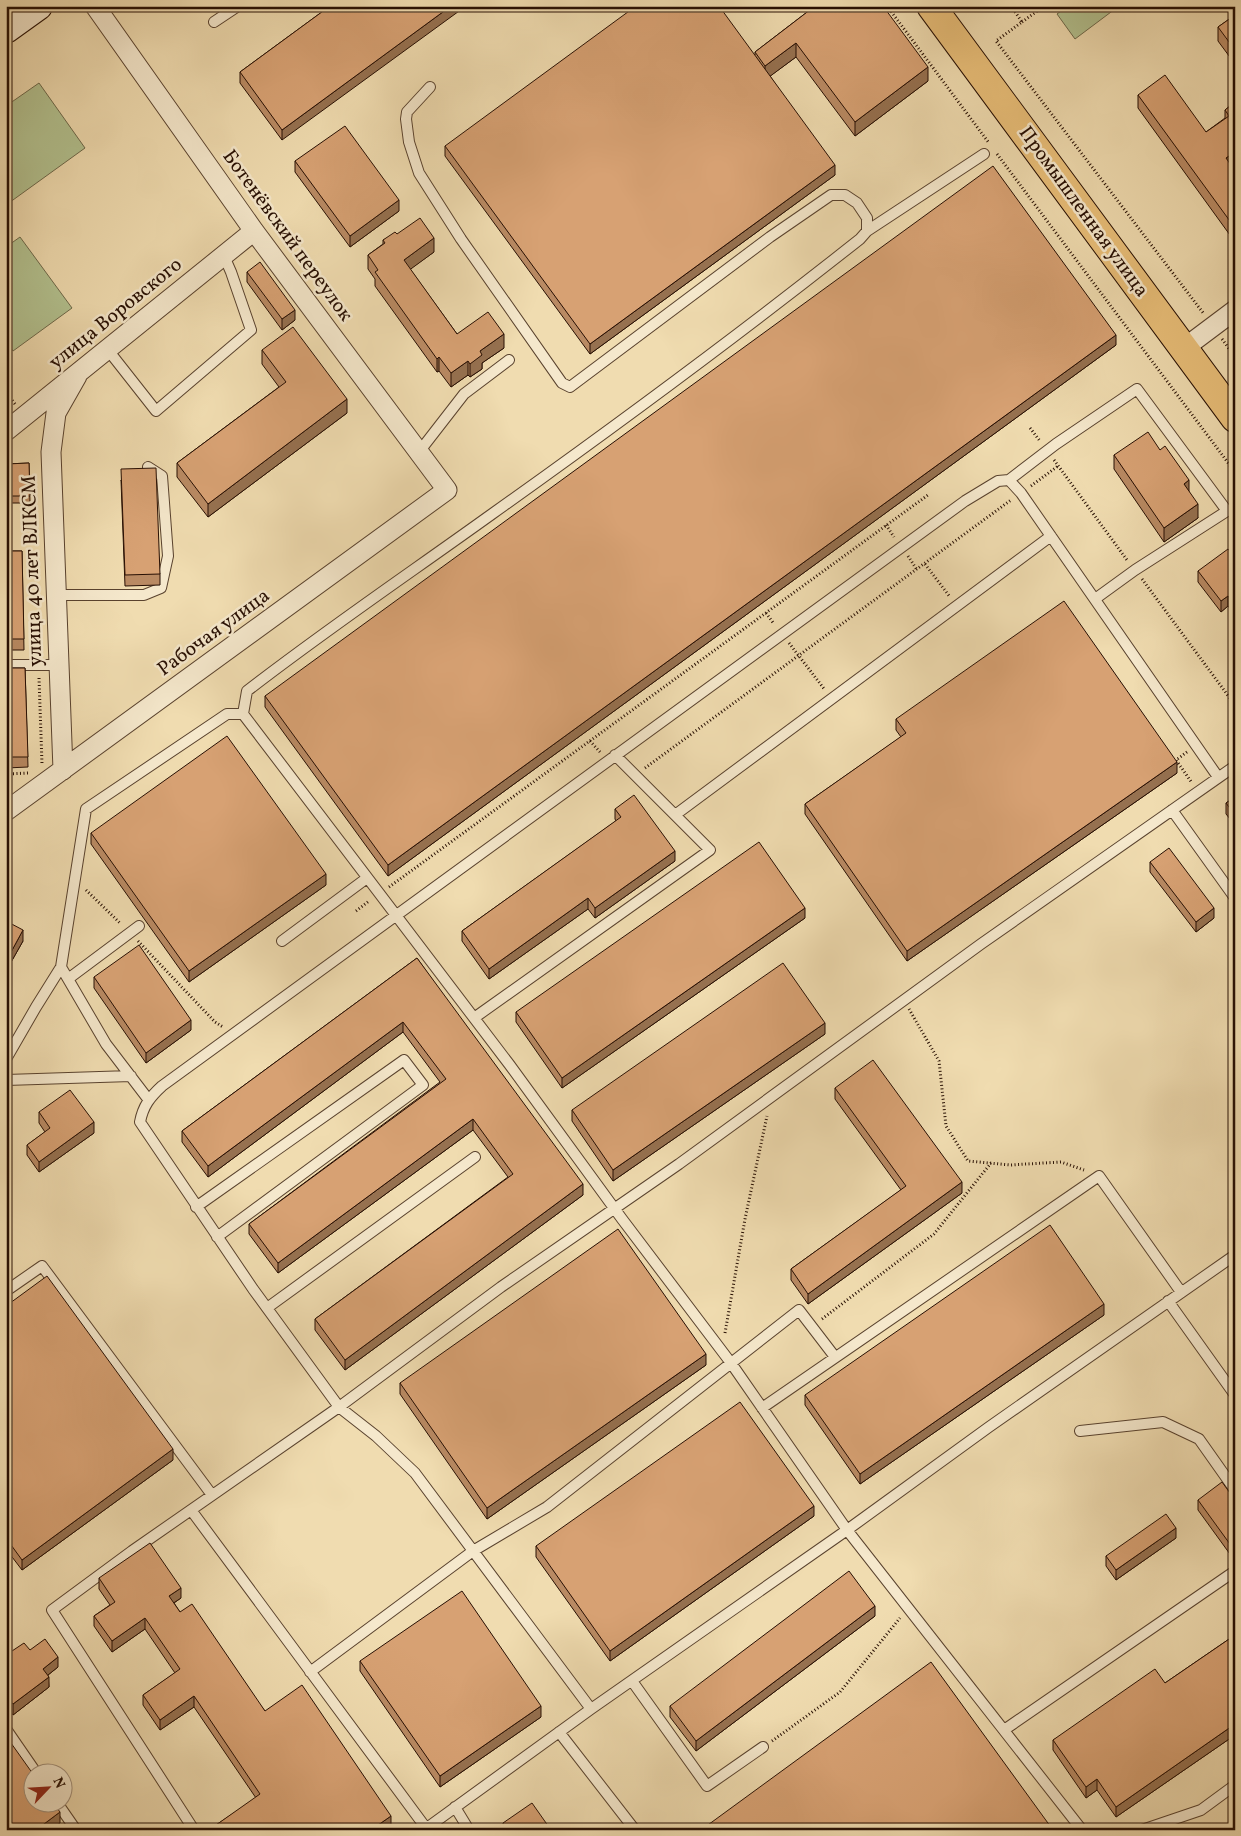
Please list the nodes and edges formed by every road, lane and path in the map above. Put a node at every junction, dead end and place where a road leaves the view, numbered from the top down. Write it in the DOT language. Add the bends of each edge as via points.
graph roads {
  1 [pos="38,6"];
  2 [pos="94,6"];
  3 [pos="238,6"];
  4 [pos="887,6"];
  5 [pos="931,6"];
  6 [pos="1011,6"];
  7 [pos="1044,6"];
  8 [pos="214,22"];
  9 [pos="1022,22"];
  10 [pos="6,29"];
  11 [pos="430,87"];
  12 [pos="984,154"];
  13 [pos="254,231"];
  14 [pos="867,231"];
  15 [pos="224,256"];
  16 [pos="1227,320"];
  17 [pos="1235,344"];
  18 [pos="1184,349"];
  19 [pos="1229,349"];
  20 [pos="108,350"];
  21 [pos="509,360"];
  22 [pos="77,376"];
  23 [pos="6,392"];
  24 [pos="25,416"];
  25 [pos="1235,418"];
  26 [pos="6,431"];
  27 [pos="419,452"];
  28 [pos="1058,466"];
  29 [pos="148,467"];
  30 [pos="1235,472"];
  31 [pos="1009,480"];
  32 [pos="447,490"];
  33 [pos="1021,493"];
  34 [pos="928,495"];
  35 [pos="1051,536"];
  36 [pos="925,564"];
  37 [pos="57,596"];
  38 [pos="1094,599"];
  39 [pos="957,606"];
  40 [pos="38,607"];
  41 [pos="766,613"];
  42 [pos="781,633"];
  43 [pos="799,656"];
  44 [pos="6,665"];
  45 [pos="39,665"];
  46 [pos="59,665"];
  47 [pos="832,698"];
  48 [pos="243,714"];
  49 [pos="590,741"];
  50 [pos="611,758"];
  51 [pos="1235,766"];
  52 [pos="63,770"];
  53 [pos="33,773"];
  54 [pos="42,773"];
  55 [pos="6,774"];
  56 [pos="635,775"];
  57 [pos="1218,777"];
  58 [pos="1172,810"];
  59 [pos="6,812"];
  60 [pos="675,815"];
  61 [pos="367,878"];
  62 [pos="74,880"];
  63 [pos="379,894"];
  64 [pos="1235,898"];
  65 [pos="356,911"];
  66 [pos="396,916"];
  67 [pos="139,926"];
  68 [pos="129,932"];
  69 [pos="282,941"];
  70 [pos="61,967"];
  71 [pos="68,978"];
  72 [pos="904,1000"];
  73 [pos="474,1018"];
  74 [pos="235,1033"];
  75 [pos="6,1059"];
  76 [pos="131,1076"];
  77 [pos="6,1080"];
  78 [pos="148,1099"];
  79 [pos="768,1115"];
  80 [pos="475,1158"];
  81 [pos="992,1163"];
  82 [pos="1099,1176"];
  83 [pos="196,1207"];
  84 [pos="615,1209"];
  85 [pos="217,1236"];
  86 [pos="1235,1255"];
  87 [pos="6,1291"];
  88 [pos="1181,1292"];
  89 [pos="1168,1301"];
  90 [pos="267,1308"];
  91 [pos="812,1326"];
  92 [pos="722,1351"];
  93 [pos="835,1357"];
  94 [pos="731,1363"];
  95 [pos="1235,1395"];
  96 [pos="339,1407"];
  97 [pos="762,1408"];
  98 [pos="1080,1431"];
  99 [pos="1235,1490"];
  100 [pos="212,1495"];
  101 [pos="191,1510"];
  102 [pos="847,1530"];
  103 [pos="473,1550"];
  104 [pos="1235,1571"];
  105 [pos="909,1608"];
  106 [pos="310,1672"];
  107 [pos="632,1681"];
  108 [pos="591,1709"];
  109 [pos="6,1729"];
  110 [pos="1004,1730"];
  111 [pos="559,1732"];
  112 [pos="763,1747"];
  113 [pos="30,1764"];
  114 [pos="1235,1785"];
  115 [pos="455,1807"];
  116 [pos="65,1814"];
  117 [pos="425,1829"];
  118 [pos="76,1830"];
  119 [pos="194,1830"];
  120 [pos="469,1830"];
  121 [pos="635,1830"];
  122 [pos="1082,1830"];
  123 [pos="1142,1830"];
  1 -- 10 [label="street"];
  2 -- 13 [label="street, Ботенёвский переулок"];
  3 -- 8 [label="lane"];
  4 -- 30 [label="path"];
  5 -- 18 [label="main road, Промышленная улица"];
  6 -- 9 [label="path"];
  7 -- 9 [label="path"];
  9 -- 16 [label="path" via="996,42"];
  11 -- 14 [label="lane" via="407,112 406,119 419,173 562,384 570,387 831,194 845,195 857,203 867,218"];
  12 -- 14 [label="lane"];
  13 -- 15 [label="street, улица Воровского"];
  13 -- 27 [label="street, Ботенёвский переулок"];
  14 -- 48 [label="lane" via="796,290 623,420 309,643 247,691"];
  15 -- 20 [label="street, улица Воровского"];
  15 -- 20 [label="lane" via="251,330 156,411"];
  16 -- 18 [label="street"];
  17 -- 19 [label="path"];
  18 -- 25 [label="main road, Промышленная улица"];
  20 -- 22 [label="street, улица Воровского"];
  21 -- 27 [label="lane" via="464,394"];
  22 -- 24 [label="street, улица Воровского"];
  22 -- 37 [label="street, улица 40 лет ВЛКСМ" via="56,413 51,452"];
  23 -- 24 [label="path"];
  24 -- 26 [label="street, улица Воровского"];
  27 -- 32 [label="street, Ботенёвский переулок"];
  28 -- 33 [label="path"];
  29 -- 37 [label="lane" via="162,476 168,556 161,588 144,594"];
  31 -- 33 [label="lane"];
  31 -- 38 [label="lane" via="1137,389 1227,511"];
  31 -- 42 [label="lane" via="998,481 965,500"];
  32 -- 52 [label="street, Рабочая улица"];
  33 -- 35 [label="lane"];
  33 -- 36 [label="path"];
  34 -- 41 [label="path"];
  35 -- 38 [label="lane"];
  35 -- 39 [label="lane"];
  36 -- 39 [label="path"];
  36 -- 43 [label="path"];
  37 -- 46 [label="street, улица 40 лет ВЛКСМ"];
  38 -- 57 [label="lane"];
  39 -- 47 [label="lane"];
  40 -- 45 [label="path"];
  41 -- 42 [label="path"];
  41 -- 49 [label="path"];
  42 -- 43 [label="path"];
  42 -- 50 [label="lane"];
  43 -- 47 [label="path"];
  43 -- 56 [label="path"];
  44 -- 45 [label="lane"];
  45 -- 46 [label="lane"];
  45 -- 54 [label="path"];
  46 -- 52 [label="street, улица 40 лет ВЛКСМ"];
  47 -- 60 [label="lane"];
  48 -- 61 [label="lane"];
  48 -- 62 [label="lane" via="227,714 86,809"];
  49 -- 50 [label="path"];
  49 -- 63 [label="path"];
  50 -- 56 [label="lane"];
  50 -- 66 [label="lane"];
  51 -- 57 [label="lane"];
  52 -- 59 [label="street, Рабочая улица"];
  53 -- 55 [label="path"];
  56 -- 60 [label="lane"];
  57 -- 58 [label="lane"];
  58 -- 64 [label="lane"];
  58 -- 72 [label="lane"];
  60 -- 73 [label="lane" via="710,850"];
  61 -- 63 [label="lane"];
  61 -- 69 [label="lane"];
  62 -- 68 [label="path"];
  62 -- 70 [label="lane"];
  63 -- 65 [label="path"];
  63 -- 66 [label="lane"];
  66 -- 73 [label="lane"];
  66 -- 74 [label="lane"];
  67 -- 68 [label="lane"];
  68 -- 71 [label="lane"];
  68 -- 74 [label="path" via="215,1022"];
  70 -- 71 [label="lane"];
  70 -- 75 [label="lane"];
  71 -- 76 [label="lane" via="106,1044"];
  72 -- 81 [label="path" via="939,1061 946,1126 968,1161"];
  72 -- 84 [label="lane"];
  73 -- 84 [label="lane"];
  74 -- 78 [label="lane"];
  76 -- 77 [label="lane"];
  76 -- 78 [label="lane"];
  78 -- 83 [label="lane" via="140,1122"];
  79 -- 92 [label="path" via="745,1219"];
  80 -- 90 [label="lane"];
  81 -- 82 [label="path" via="1061,1162"];
  81 -- 91 [label="path" via="934,1234"];
  82 -- 88 [label="lane"];
  82 -- 93 [label="lane"];
  83 -- 85 [label="lane"];
  83 -- 85 [label="lane" via="404,1060 423,1085"];
  84 -- 92 [label="lane"];
  84 -- 96 [label="lane" via="501,1287"];
  85 -- 90 [label="lane"];
  86 -- 88 [label="lane"];
  87 -- 100 [label="lane" via="42,1266"];
  88 -- 89 [label="lane"];
  89 -- 95 [label="lane"];
  89 -- 102 [label="lane"];
  90 -- 96 [label="lane"];
  91 -- 93 [label="lane"];
  91 -- 94 [label="lane" via="799,1310"];
  92 -- 94 [label="lane"];
  93 -- 97 [label="lane"];
  94 -- 97 [label="lane"];
  94 -- 103 [label="lane" via="547,1508"];
  96 -- 100 [label="lane"];
  96 -- 103 [label="lane" via="415,1473"];
  97 -- 102 [label="lane"];
  98 -- 99 [label="lane" via="1163,1422 1200,1439"];
  100 -- 101 [label="lane"];
  101 -- 106 [label="lane"];
  101 -- 119 [label="lane" via="52,1610"];
  102 -- 105 [label="lane"];
  102 -- 107 [label="lane"];
  103 -- 106 [label="lane"];
  103 -- 108 [label="lane"];
  104 -- 110 [label="lane"];
  105 -- 110 [label="lane"];
  105 -- 112 [label="path" via="840,1692"];
  106 -- 117 [label="lane"];
  107 -- 108 [label="lane"];
  107 -- 112 [label="lane" via="707,1786"];
  108 -- 111 [label="lane"];
  109 -- 113 [label="lane"];
  110 -- 122 [label="lane"];
  111 -- 115 [label="lane"];
  111 -- 121 [label="lane"];
  114 -- 123 [label="lane" via="1201,1810"];
  115 -- 117 [label="lane"];
  115 -- 120 [label="lane"];
  116 -- 118 [label="lane"];
}
